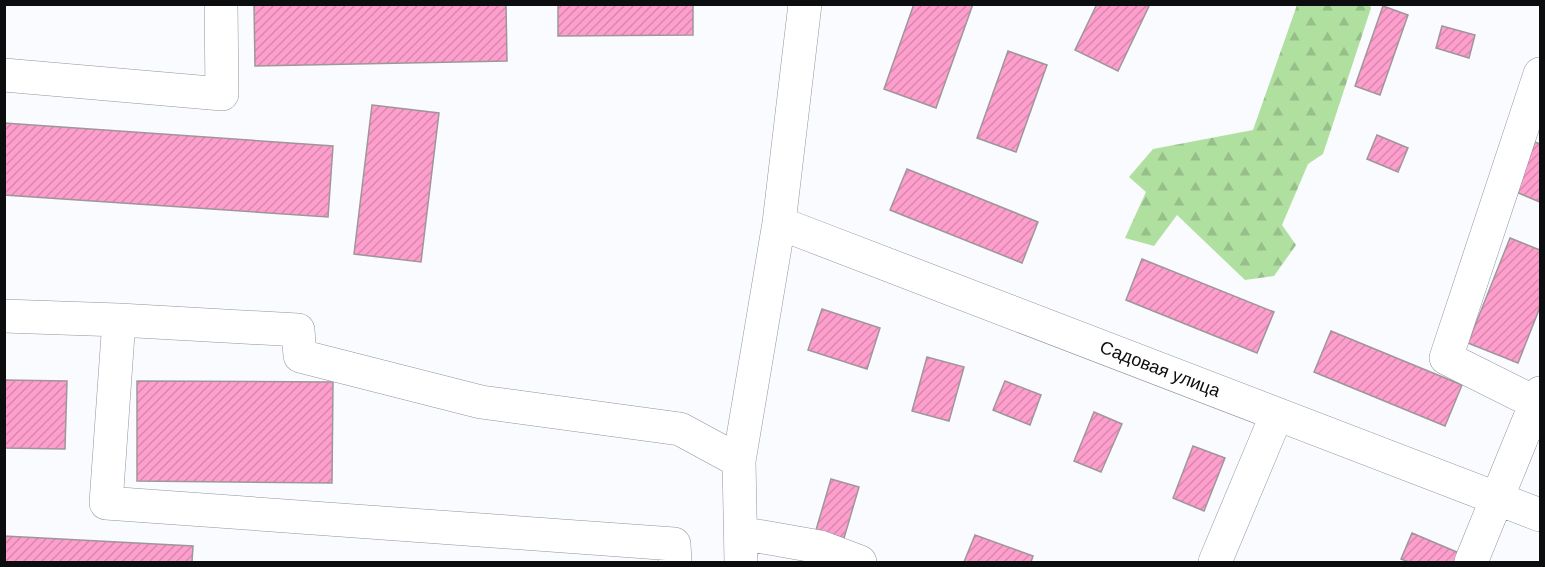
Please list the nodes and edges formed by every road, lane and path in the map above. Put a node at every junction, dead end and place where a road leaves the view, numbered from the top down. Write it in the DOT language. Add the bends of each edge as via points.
graph roads {
  1 [pos="221,4"];
  2 [pos="805,4"];
  3 [pos="1540,74"];
  4 [pos="4,75"];
  5 [pos="778,223"];
  6 [pos="4,316"];
  7 [pos="119,320"];
  8 [pos="1538,398"];
  9 [pos="1277,414"];
  10 [pos="739,461"];
  11 [pos="1497,498"];
  12 [pos="1540,515"];
  13 [pos="741,548"];
  14 [pos="675,562"];
  15 [pos="860,562"];
  16 [pos="1215,562"];
  17 [pos="1471,562"];
  1 -- 4 [label="street" via="222,94"];
  2 -- 5 [label="street"];
  3 -- 8 [label="street" via="1446,358"];
  5 -- 9 [label="street, Садовая улица"];
  5 -- 10 [label="street"];
  6 -- 7 [label="street"];
  7 -- 10 [label="street" via="298,330 300,356 481,402 680,429"];
  7 -- 14 [label="street" via="106,503 674,544"];
  8 -- 11 [label="street"];
  9 -- 11 [label="street, Садовая улица"];
  9 -- 16 [label="street"];
  10 -- 13 [label="street"];
  11 -- 12 [label="street, Садовая улица"];
  11 -- 17 [label="street"];
  13 -- 15 [label="street" via="820,547"];
}
